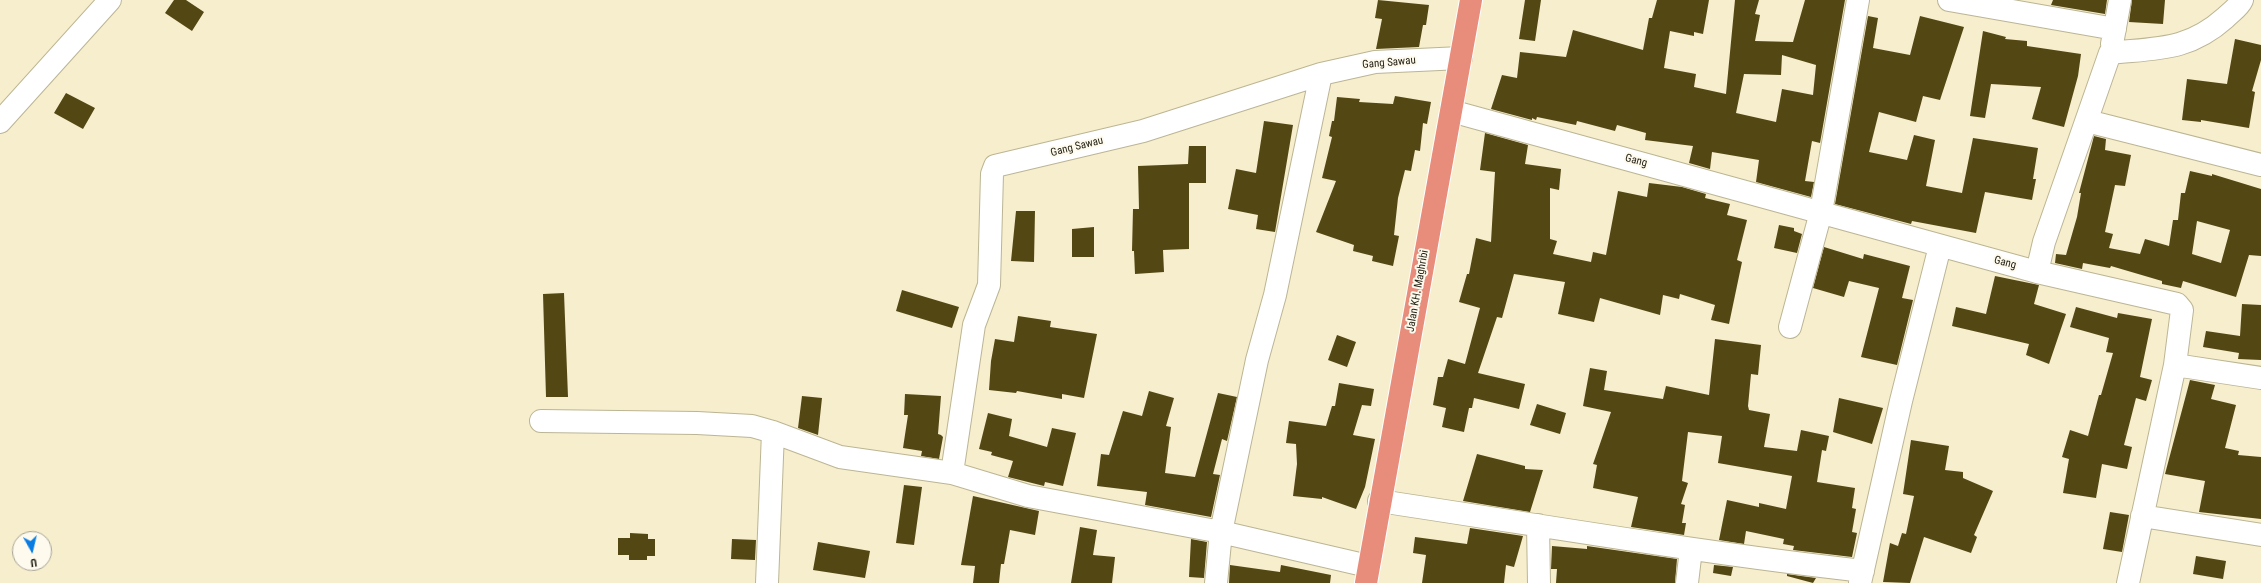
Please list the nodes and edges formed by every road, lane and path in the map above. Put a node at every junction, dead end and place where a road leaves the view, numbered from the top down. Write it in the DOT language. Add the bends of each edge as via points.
graph roads {
  1 [pos="110,0"];
  2 [pos="1471,0"];
  3 [pos="1858,0"];
  4 [pos="1949,0"];
  5 [pos="2120,0"];
  6 [pos="2242,0"];
  7 [pos="2115,29"];
  8 [pos="2110,53"];
  9 [pos="1461,58"];
  10 [pos="1321,74"];
  11 [pos="1451,111"];
  12 [pos="2087,121"];
  13 [pos="0,122"];
  14 [pos="2261,165"];
  15 [pos="1821,212"];
  16 [pos="1940,246"];
  17 [pos="2037,272"];
  18 [pos="1790,327"];
  19 [pos="2175,365"];
  20 [pos="2261,378"];
  21 [pos="541,421"];
  22 [pos="773,432"];
  23 [pos="952,473"];
  24 [pos="1379,502"];
  25 [pos="2142,516"];
  26 [pos="1538,525"];
  27 [pos="1221,532"];
  28 [pos="2261,535"];
  29 [pos="1691,549"];
  30 [pos="1367,574"];
  31 [pos="1861,577"];
  32 [pos="767,583"];
  33 [pos="1216,583"];
  34 [pos="1539,583"];
  35 [pos="1687,583"];
  36 [pos="2128,583"];
  1 -- 13 [label="street"];
  2 -- 9 [label="highway, Jalan KH. Maghribi"];
  3 -- 15 [label="street"];
  4 -- 7 [label="street"];
  5 -- 7 [label="street"];
  6 -- 8 [label="street" via="2211,31 2194,40 2177,46"];
  7 -- 8 [label="street"];
  8 -- 12 [label="street"];
  9 -- 10 [label="street, Gang Sawau" via="1375,62"];
  9 -- 11 [label="highway, Jalan KH. Maghribi"];
  10 -- 23 [label="street, Gang Sawau" via="1143,131 993,168 989,285 974,325"];
  10 -- 27 [label="street"];
  11 -- 15 [label="street, Gang"];
  11 -- 24 [label="highway, Jalan KH. Maghribi"];
  12 -- 14 [label="street"];
  12 -- 17 [label="street" via="2044,242"];
  15 -- 16 [label="street, Gang"];
  15 -- 18 [label="street"];
  16 -- 17 [label="street, Gang"];
  16 -- 31 [label="street"];
  17 -- 19 [label="street, Gang" via="2179,305 2182,310"];
  19 -- 20 [label="street"];
  19 -- 25 [label="street, Gang"];
  21 -- 22 [label="street" via="697,423 752,426"];
  22 -- 23 [label="street" via="840,457"];
  22 -- 32 [label="street"];
  23 -- 27 [label="street" via="1028,496"];
  24 -- 26 [label="street"];
  24 -- 30 [label="highway, Jalan KH. Maghribi"];
  25 -- 28 [label="street"];
  25 -- 36 [label="street, Gang"];
  26 -- 29 [label="street" via="1627,541"];
  26 -- 34 [label="street"];
  27 -- 30 [label="street"];
  27 -- 33 [label="street"];
  29 -- 31 [label="street"];
  29 -- 35 [label="street"];
}
